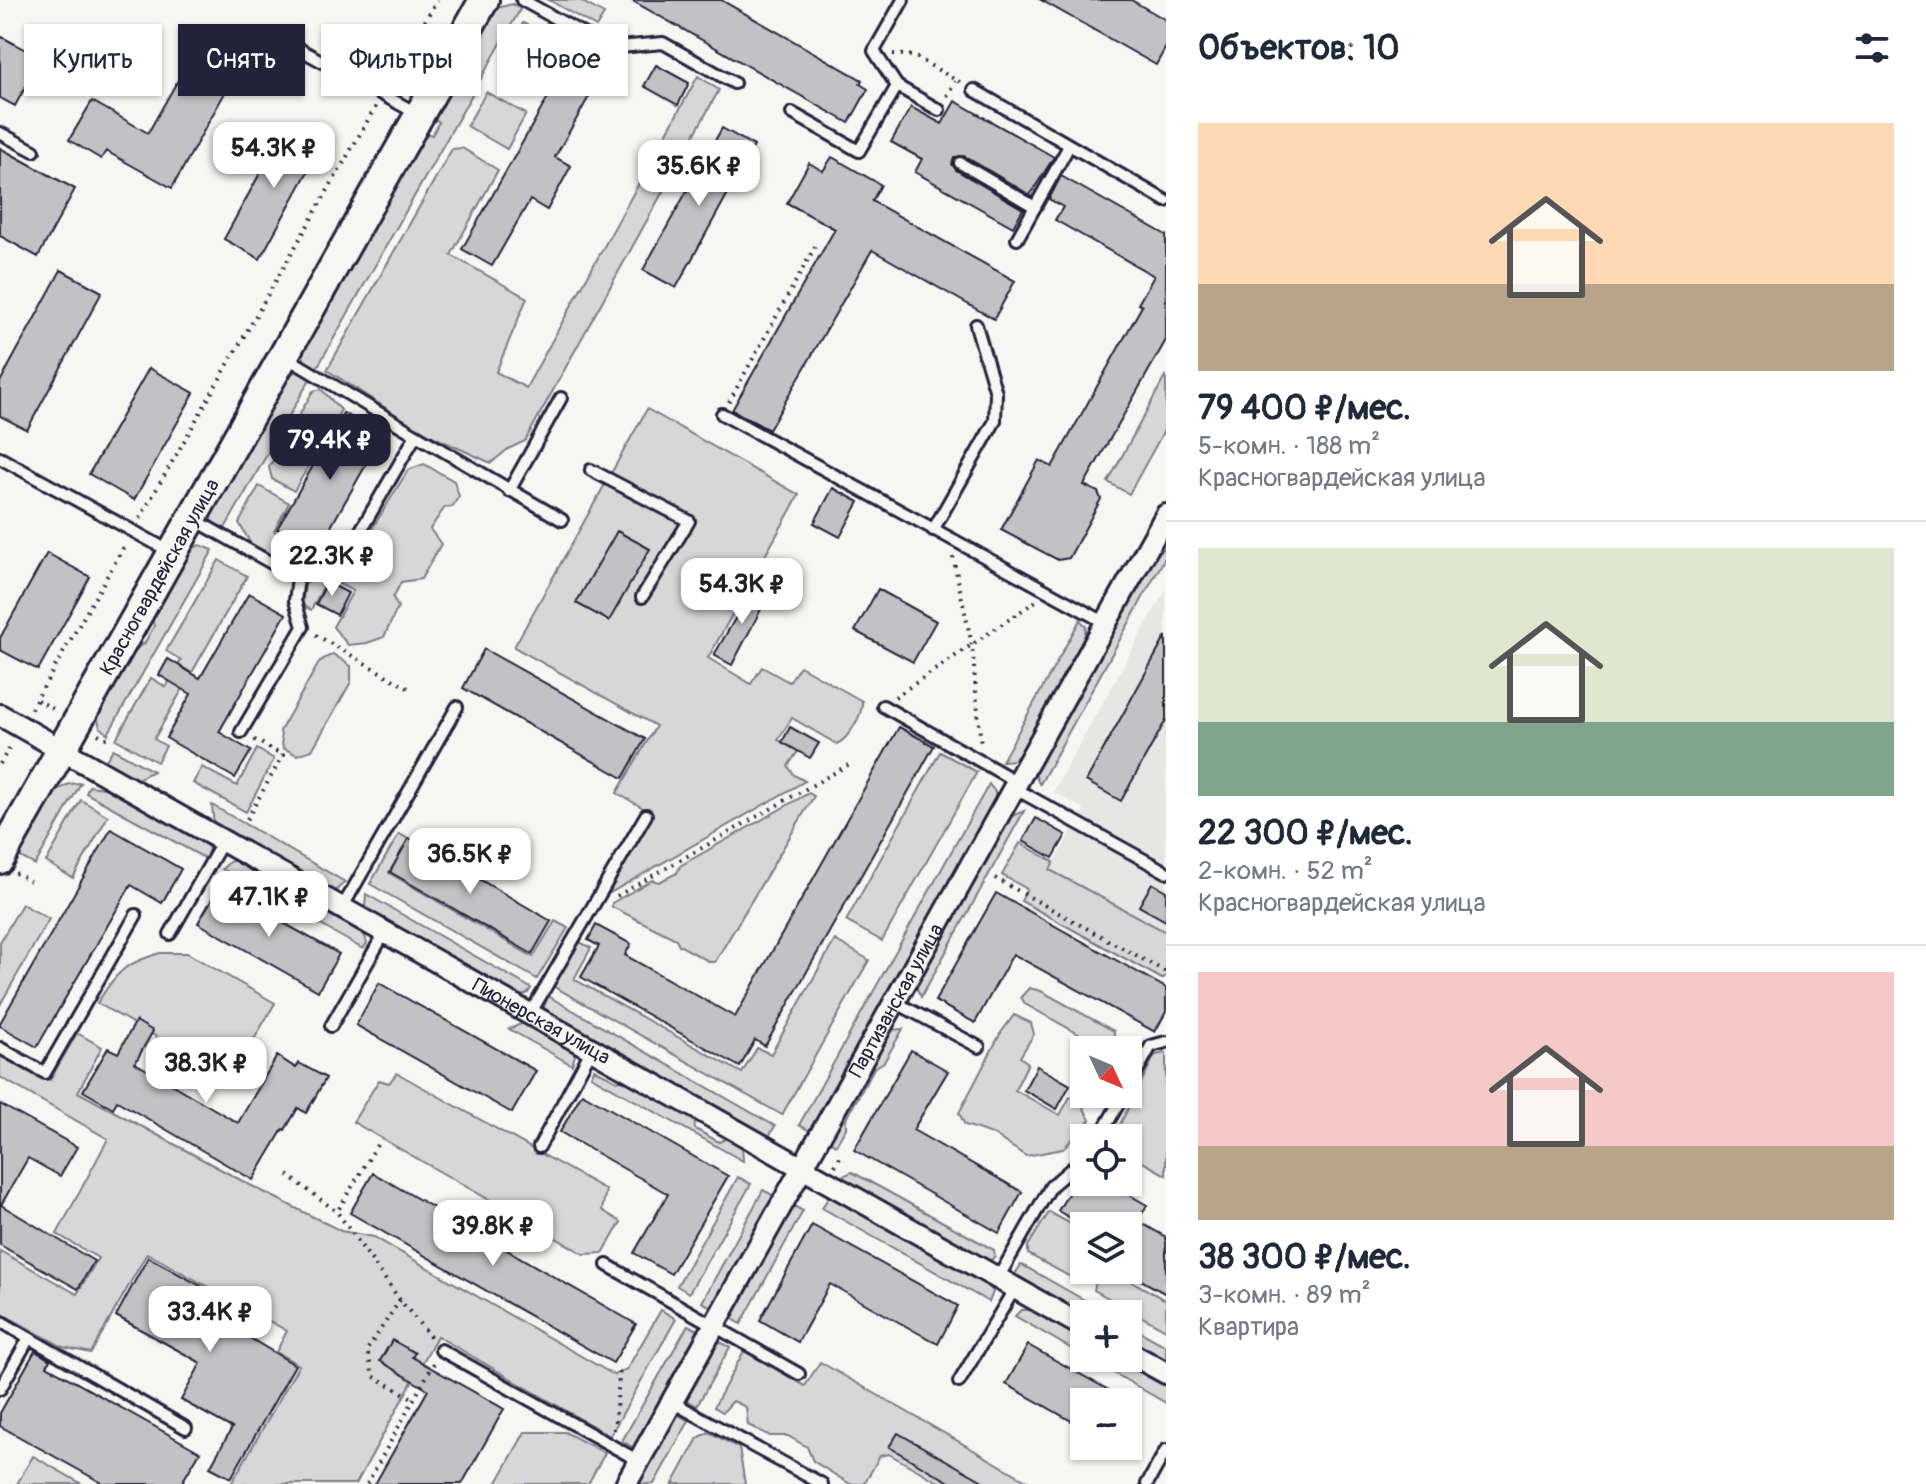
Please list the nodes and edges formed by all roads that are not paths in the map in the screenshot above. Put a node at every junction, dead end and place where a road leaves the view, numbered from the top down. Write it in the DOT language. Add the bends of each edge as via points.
graph roads {
  1 [pos="484,0"];
  2 [pos="522,0"];
  3 [pos="903,0"];
  4 [pos="305,52"];
  5 [pos="734,83"];
  6 [pos="897,86"];
  7 [pos="974,90"];
  8 [pos="939,110"];
  9 [pos="792,113"];
  10 [pos="420,115"];
  11 [pos="0,133"];
  12 [pos="1069,146"];
  13 [pos="34,151"];
  14 [pos="960,163"];
  15 [pos="1166,201"];
  16 [pos="1035,207"];
  17 [pos="1017,239"];
  18 [pos="976,325"];
  19 [pos="284,356"];
  20 [pos="561,398"];
  21 [pos="722,414"];
  22 [pos="416,435"];
  23 [pos="0,458"];
  24 [pos="591,470"];
  25 [pos="509,491"];
  26 [pos="192,518"];
  27 [pos="562,520"];
  28 [pos="1165,520"];
  29 [pos="933,530"];
  30 [pos="173,552"];
  31 [pos="298,578"];
  32 [pos="642,597"];
  33 [pos="1106,623"];
  34 [pos="883,706"];
  35 [pos="457,707"];
  36 [pos="0,715"];
  37 [pos="241,732"];
  38 [pos="62,750"];
  39 [pos="1015,785"];
  40 [pos="646,815"];
  41 [pos="223,841"];
  42 [pos="0,859"];
  43 [pos="1166,872"];
  44 [pos="342,908"];
  45 [pos="136,915"];
  46 [pos="385,932"];
  47 [pos="170,934"];
  48 [pos="895,1002"];
  49 [pos="530,1014"];
  50 [pos="331,1026"];
  51 [pos="1166,1042"];
  52 [pos="979,1047"];
  53 [pos="0,1048"];
  54 [pos="592,1049"];
  55 [pos="1142,1062"];
  56 [pos="539,1147"];
  57 [pos="802,1168"];
  58 [pos="1070,1170"];
  59 [pos="607,1265"];
  60 [pos="1007,1283"];
  61 [pos="1070,1319"];
  62 [pos="0,1321"];
  63 [pos="715,1326"];
  64 [pos="29,1338"];
  65 [pos="441,1350"];
  66 [pos="1142,1360"];
  67 [pos="1166,1373"];
  68 [pos="799,1374"];
  69 [pos="959,1382"];
  70 [pos="0,1389"];
  71 [pos="672,1402"];
  72 [pos="186,1428"];
  73 [pos="1166,1450"];
  74 [pos="639,1461"];
  75 [pos="626,1484"];
  76 [pos="822,1484"];
  77 [pos="1147,1484"];
  1 -- 10 [label="street, Красногвардейская улица"];
  2 -- 5 [label="lane" via="609,48 663,43"];
  3 -- 6 [label="lane" via="874,51"];
  4 -- 10 [label="lane"];
  6 -- 8 [label="lane"];
  6 -- 9 [label="lane" via="859,151"];
  7 -- 12 [label="lane"];
  10 -- 19 [label="street, Красногвардейская улица"];
  11 -- 13 [label="lane"];
  12 -- 15 [label="lane"];
  12 -- 16 [label="lane"];
  14 -- 16 [label="lane"];
  16 -- 17 [label="lane"];
  18 -- 29 [label="lane" via="996,393 995,421"];
  19 -- 22 [label="lane"];
  19 -- 26 [label="street, Красногвардейская улица"];
  20 -- 25 [label="lane"];
  21 -- 29 [label="lane"];
  22 -- 25 [label="lane"];
  22 -- 31 [label="lane" via="343,561 318,563"];
  23 -- 30 [label="lane"];
  24 -- 32 [label="lane" via="689,521"];
  25 -- 27 [label="lane"];
  26 -- 30 [label="street, Красногвардейская улица"];
  26 -- 31 [label="lane"];
  28 -- 33 [label="street, Партизанская улица"];
  29 -- 33 [label="lane"];
  30 -- 38 [label="street, Красногвардейская улица"];
  31 -- 37 [label="lane" via="295,601 303,627"];
  33 -- 39 [label="street, Партизанская улица"];
  34 -- 39 [label="lane"];
  35 -- 44 [label="lane"];
  36 -- 38 [label="street, Пионерская улица"];
  38 -- 41 [label="street, Пионерская улица"];
  38 -- 42 [label="street, Красногвардейская улица"];
  39 -- 43 [label="lane"];
  39 -- 48 [label="street, Партизанская улица"];
  40 -- 49 [label="lane"];
  41 -- 44 [label="street, Пионерская улица"];
  41 -- 47 [label="lane"];
  44 -- 46 [label="street, Пионерская улица"];
  45 -- 53 [label="lane" via="45,1073"];
  46 -- 49 [label="street, Пионерская улица"];
  46 -- 50 [label="lane"];
  48 -- 52 [label="lane"];
  48 -- 57 [label="street, Партизанская улица"];
  49 -- 54 [label="street, Пионерская улица"];
  51 -- 55 [label="lane" via="1151,1046"];
  54 -- 56 [label="lane"];
  54 -- 57 [label="street, Пионерская улица"];
  57 -- 60 [label="street, Пионерская улица"];
  57 -- 63 [label="street, Партизанская улица"];
  58 -- 60 [label="lane" via="1051,1186"];
  59 -- 63 [label="lane"];
  60 -- 61 [label="street, Пионерская улица"];
  60 -- 69 [label="lane"];
  62 -- 64 [label="lane"];
  63 -- 68 [label="lane"];
  63 -- 71 [label="street, Партизанская улица"];
  64 -- 70 [label="lane"];
  64 -- 72 [label="lane"];
  65 -- 74 [label="lane"];
  66 -- 67 [label="street"];
  71 -- 74 [label="street, Партизанская улица"];
  71 -- 76 [label="lane"];
  73 -- 77 [label="lane"];
  74 -- 75 [label="street, Партизанская улица"];
}
